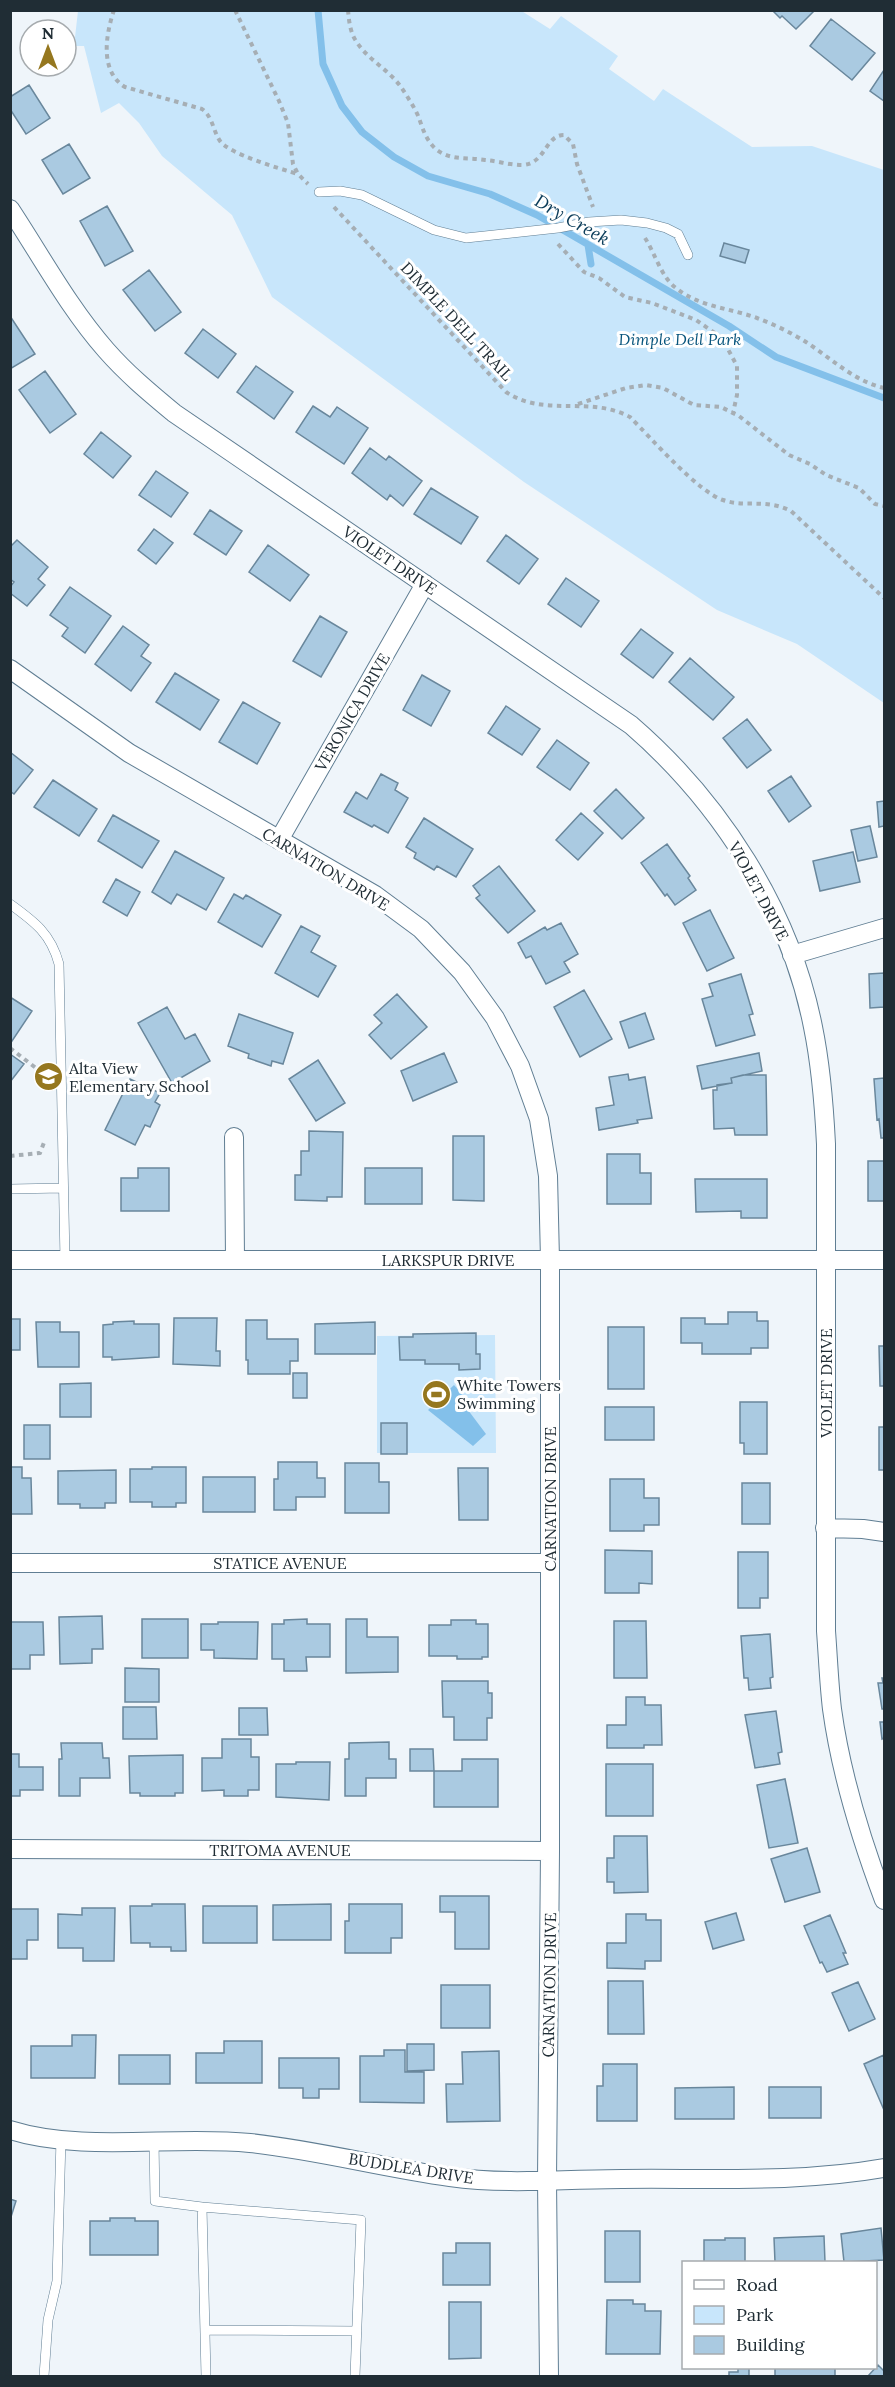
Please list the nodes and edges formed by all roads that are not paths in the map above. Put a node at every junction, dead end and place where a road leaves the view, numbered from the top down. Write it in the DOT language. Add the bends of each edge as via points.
graph roads {
  1 [pos="319,192"];
  2 [pos="10,209"];
  3 [pos="688,255"];
  4 [pos="425,584"];
  5 [pos="10,669"];
  6 [pos="279,840"];
  7 [pos="10,904"];
  8 [pos="885,928"];
  9 [pos="792,956"];
  10 [pos="234,1137"];
  11 [pos="63,1188"];
  12 [pos="10,1189"];
  13 [pos="10,1260"];
  14 [pos="65,1260"];
  15 [pos="235,1260"];
  16 [pos="550,1260"];
  17 [pos="826,1260"];
  18 [pos="885,1260"];
  19 [pos="825,1528"];
  20 [pos="885,1532"];
  21 [pos="10,1563"];
  22 [pos="550,1563"];
  23 [pos="10,1849"];
  24 [pos="550,1851"];
  25 [pos="885,1900"];
  26 [pos="10,2130"];
  27 [pos="61,2139"];
  28 [pos="154,2141"];
  29 [pos="885,2168"];
  30 [pos="547,2180"];
  31 [pos="202,2207"];
  32 [pos="205,2330"];
  33 [pos="357,2331"];
  34 [pos="44,2376"];
  35 [pos="206,2376"];
  36 [pos="355,2376"];
  37 [pos="549,2376"];
  1 -- 3 [label="lane" via="362,195 424,226 466,238 627,220 678,234"];
  2 -- 4 [label="street, VIOLET DRIVE" via="78,313 137,383 174,413"];
  4 -- 6 [label="street, VERONICA DRIVE"];
  4 -- 9 [label="street, VIOLET DRIVE" via="600,702 660,750 717,817 746,860 772,907"];
  5 -- 6 [label="street, CARNATION DRIVE" via="129,753"];
  6 -- 16 [label="street, CARNATION DRIVE" via="375,895 421,929 462,972 495,1018 520,1065 539,1119 548,1176"];
  7 -- 11 [label="lane" via="40,926 59,964"];
  8 -- 9 [label="street"];
  9 -- 17 [label="street, VIOLET DRIVE" via="813,1024 822,1079"];
  10 -- 15 [label="street"];
  11 -- 12 [label="lane"];
  11 -- 14 [label="lane"];
  13 -- 14 [label="street, LARKSPUR DRIVE"];
  14 -- 15 [label="street, LARKSPUR DRIVE"];
  15 -- 16 [label="street, LARKSPUR DRIVE"];
  16 -- 17 [label="street, LARKSPUR DRIVE"];
  16 -- 22 [label="street, CARNATION DRIVE"];
  17 -- 18 [label="street, LARKSPUR DRIVE"];
  17 -- 19 [label="street, VIOLET DRIVE"];
  19 -- 20 [label="street"];
  19 -- 25 [label="street, VIOLET DRIVE" via="832,1709 857,1825"];
  21 -- 22 [label="street, STATICE AVENUE"];
  22 -- 24 [label="street, CARNATION DRIVE"];
  23 -- 24 [label="street, TRITOMA AVENUE"];
  24 -- 30 [label="street, CARNATION DRIVE"];
  26 -- 27 [label="street, BUDDLEA DRIVE"];
  27 -- 28 [label="street, BUDDLEA DRIVE"];
  27 -- 34 [label="lane" via="57,2281 48,2320"];
  28 -- 30 [label="street, BUDDLEA DRIVE" via="249,2143 453,2178"];
  28 -- 31 [label="lane" via="155,2201"];
  29 -- 30 [label="street, BUDDLEA DRIVE" via="811,2175"];
  30 -- 37 [label="street, CARNATION DRIVE"];
  31 -- 32 [label="lane"];
  31 -- 33 [label="lane" via="361,2220"];
  32 -- 33 [label="lane"];
  32 -- 35 [label="lane"];
  33 -- 36 [label="lane"];
}
